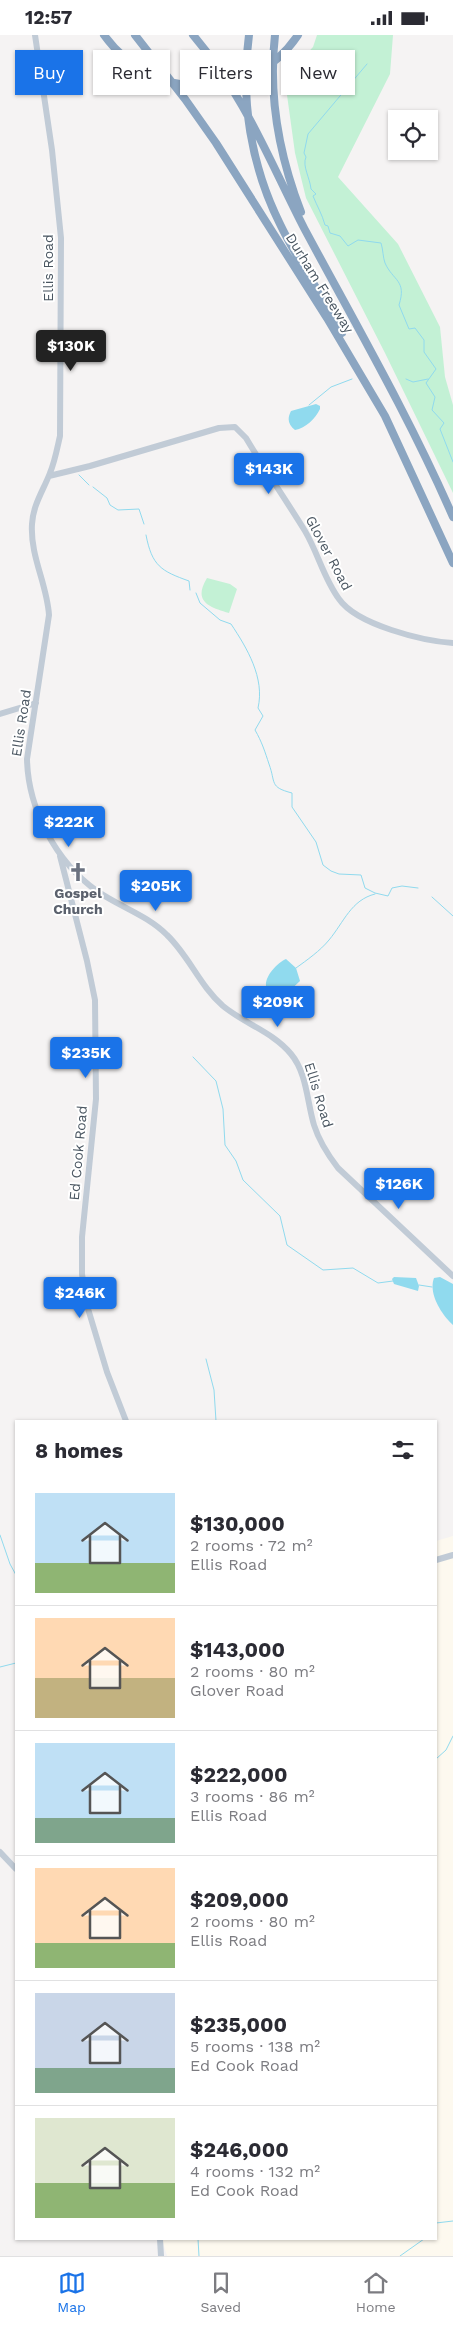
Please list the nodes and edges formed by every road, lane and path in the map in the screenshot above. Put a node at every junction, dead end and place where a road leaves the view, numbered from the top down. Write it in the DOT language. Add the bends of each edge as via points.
graph roads {
  1 [pos="35,35"];
  2 [pos="104,35"];
  3 [pos="135,35"];
  4 [pos="192,35"];
  5 [pos="249,35"];
  6 [pos="275,35"];
  7 [pos="298,35"];
  8 [pos="316,249"];
  9 [pos="385,416"];
  10 [pos="49,476"];
  11 [pos="453,517"];
  12 [pos="453,563"];
  13 [pos="453,643"];
  14 [pos="36,703"];
  15 [pos="0,714"];
  16 [pos="60,855"];
  17 [pos="453,1276"];
  18 [pos="126,1420"];
  19 [pos="453,1555"];
  20 [pos="437,1560"];
  21 [pos="0,1852"];
  22 [pos="15,1868"];
  23 [pos="160,2240"];
  24 [pos="161,2256"];
  1 -- 10 [label="main road, Ellis Road" via="62,238 60,436"];
  2 -- 7 [label="highway" via="126,59 156,78 197,87 238,81 260,71"];
  3 -- 9 [label="highway, Durham Freeway" via="216,143 309,287"];
  4 -- 8 [label="highway, Durham Freeway" via="243,104"];
  5 -- 9 [label="highway" via="246,99 260,175 274,213"];
  6 -- 8 [label="highway" via="273,84 278,135 288,175"];
  8 -- 11 [label="highway, Durham Freeway" via="401,408"];
  9 -- 12 [label="highway, Durham Freeway"];
  10 -- 13 [label="main road, Glover Road" via="219,428 235,427 246,438 304,530 344,606 406,636"];
  10 -- 14 [label="main road, Ellis Road" via="38,497 32,526 34,550 49,615"];
  14 -- 15 [label="main road"];
  14 -- 16 [label="main road, Ellis Road" via="28,746 28,782 33,804"];
  16 -- 17 [label="main road, Ellis Road" via="97,891 162,931 206,989 224,1007 278,1041 292,1055 304,1081 318,1136 327,1154"];
  16 -- 18 [label="main road, Ed Cook Road" via="95,1006 96,1099 82,1237 82,1274 86,1302 107,1373"];
  19 -- 20 [label="main road"];
  21 -- 22 [label="main road"];
  23 -- 24 [label="main road"];
}
